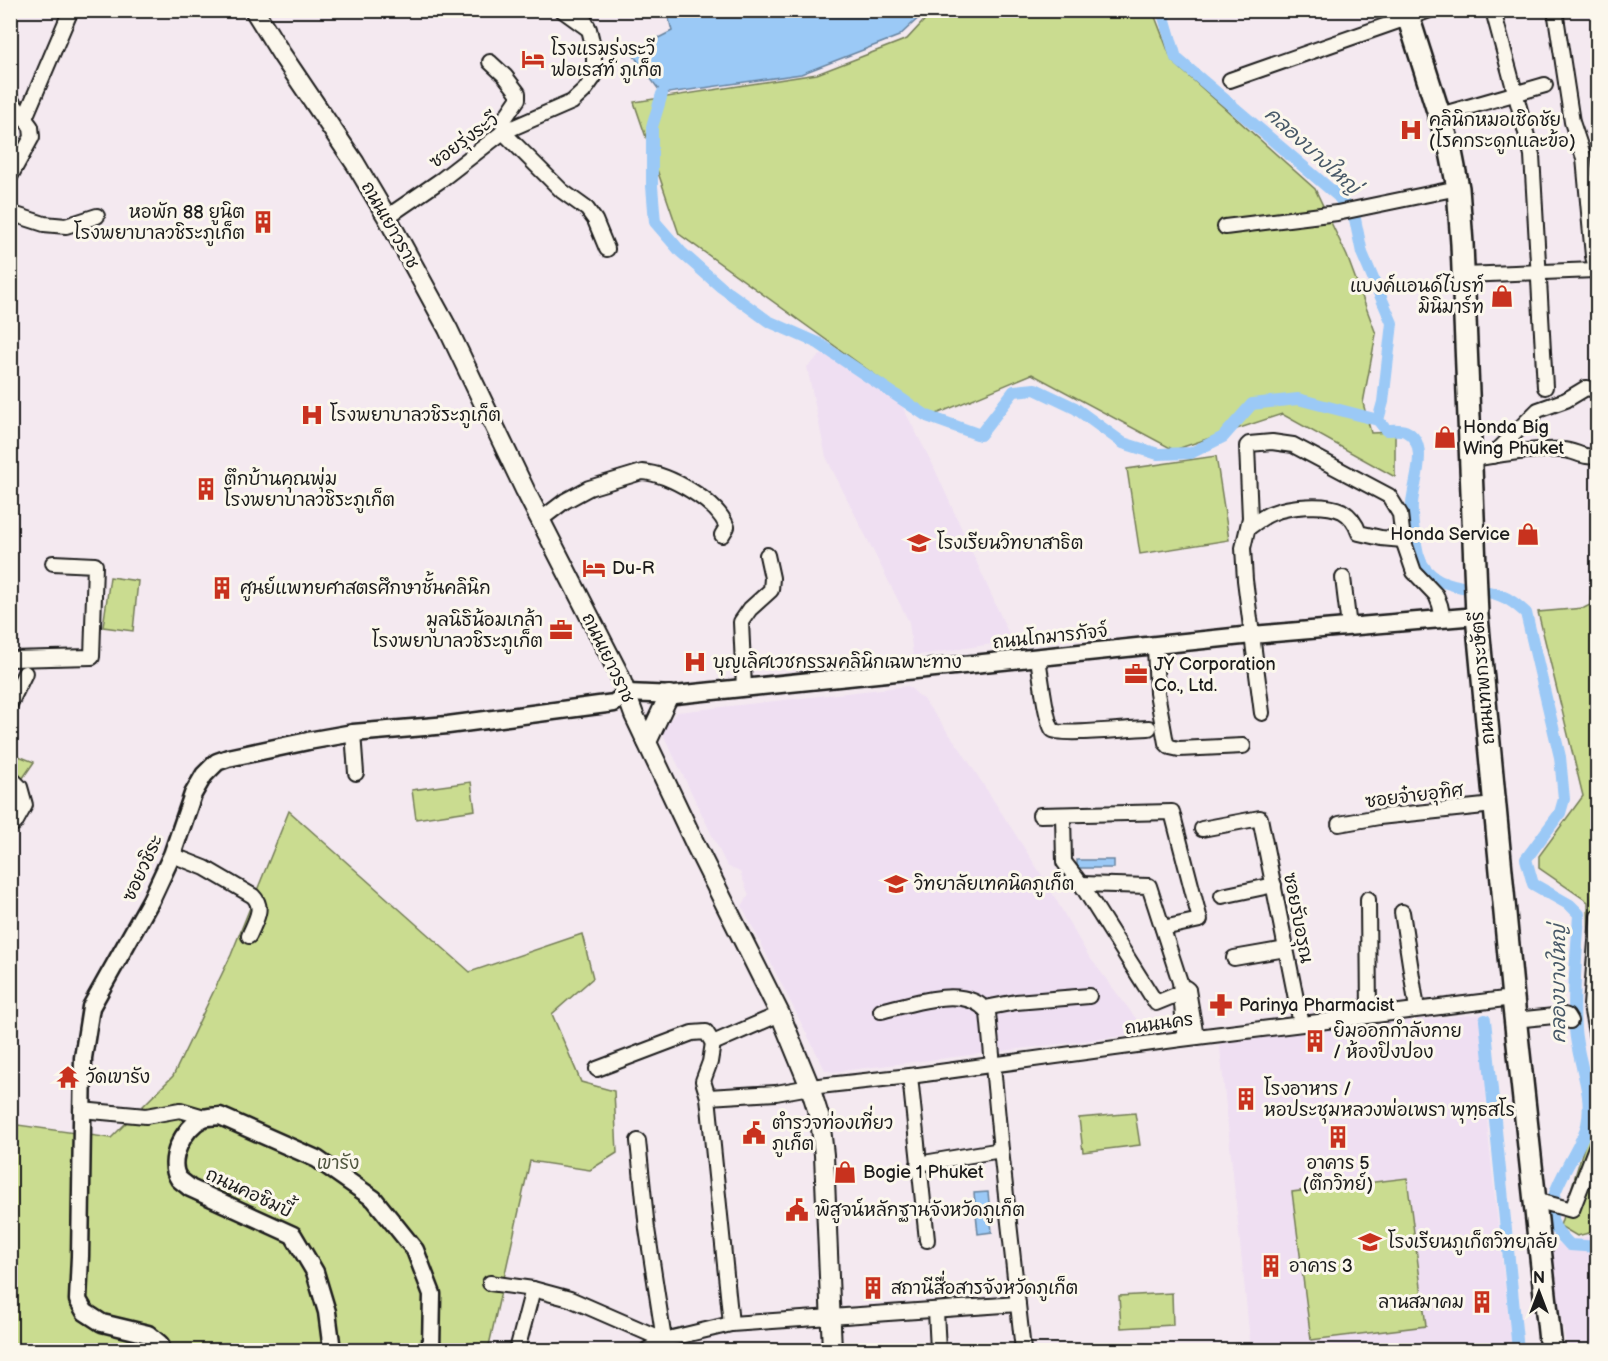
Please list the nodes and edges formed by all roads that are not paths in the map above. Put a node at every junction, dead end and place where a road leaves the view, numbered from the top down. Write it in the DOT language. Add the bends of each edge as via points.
graph roads {
  1 [pos="71,10"];
  2 [pos="254,10"];
  3 [pos="562,10"];
  4 [pos="579,10"];
  5 [pos="1430,10"];
  6 [pos="1555,10"];
  7 [pos="1408,14"];
  8 [pos="1495,18"];
  9 [pos="589,29"];
  10 [pos="490,62"];
  11 [pos="1230,80"];
  12 [pos="1545,86"];
  13 [pos="1514,94"];
  14 [pos="10,99"];
  15 [pos="1440,115"];
  16 [pos="25,118"];
  17 [pos="503,132"];
  18 [pos="10,177"];
  19 [pos="1458,189"];
  20 [pos="10,213"];
  21 [pos="98,216"];
  22 [pos="387,217"];
  23 [pos="1225,227"];
  24 [pos="608,249"];
  25 [pos="1539,271"];
  26 [pos="1596,273"];
  27 [pos="1464,275"];
  28 [pos="1545,387"];
  29 [pos="1598,390"];
  30 [pos="1598,455"];
  31 [pos="1492,456"];
  32 [pos="1470,460"];
  33 [pos="540,520"];
  34 [pos="1248,528"];
  35 [pos="722,535"];
  36 [pos="1403,540"];
  37 [pos="767,555"];
  38 [pos="53,563"];
  39 [pos="1343,578"];
  40 [pos="1476,597"];
  41 [pos="1443,619"];
  42 [pos="1349,627"];
  43 [pos="1252,635"];
  44 [pos="1155,646"];
  45 [pos="1038,658"];
  46 [pos="10,659"];
  47 [pos="25,673"];
  48 [pos="744,688"];
  49 [pos="627,693"];
  50 [pos="669,695"];
  51 [pos="10,704"];
  52 [pos="1262,713"];
  53 [pos="1149,728"];
  54 [pos="353,733"];
  55 [pos="647,742"];
  56 [pos="1243,746"];
  57 [pos="356,773"];
  58 [pos="10,777"];
  59 [pos="1494,805"];
  60 [pos="1040,815"];
  61 [pos="1063,815"];
  62 [pos="1339,824"];
  63 [pos="10,825"];
  64 [pos="1202,829"];
  65 [pos="172,855"];
  66 [pos="1081,884"];
  67 [pos="1274,885"];
  68 [pos="1222,896"];
  69 [pos="1368,899"];
  70 [pos="1402,912"];
  71 [pos="1598,916"];
  72 [pos="1163,928"];
  73 [pos="249,936"];
  74 [pos="1286,949"];
  75 [pos="1234,958"];
  76 [pos="1183,988"];
  77 [pos="1089,996"];
  78 [pos="1513,998"];
  79 [pos="985,1008"];
  80 [pos="1417,1010"];
  81 [pos="881,1011"];
  82 [pos="1592,1013"];
  83 [pos="780,1014"];
  84 [pos="1369,1015"];
  85 [pos="1515,1020"];
  86 [pos="1570,1021"];
  87 [pos="1301,1024"];
  88 [pos="1191,1038"];
  89 [pos="713,1043"];
  90 [pos="1598,1044"];
  91 [pos="992,1064"];
  92 [pos="597,1070"];
  93 [pos="910,1076"];
  94 [pos="810,1087"];
  95 [pos="708,1097"];
  96 [pos="81,1110"];
  97 [pos="204,1117"];
  98 [pos="638,1141"];
  99 [pos="1598,1142"];
  100 [pos="1000,1150"];
  101 [pos="918,1164"];
  102 [pos="1537,1201"];
  103 [pos="927,1240"];
  104 [pos="490,1283"];
  105 [pos="533,1289"];
  106 [pos="1018,1304"];
  107 [pos="936,1311"];
  108 [pos="832,1317"];
  109 [pos="731,1324"];
  110 [pos="657,1346"];
  111 [pos="160,1350"];
  112 [pos="332,1350"];
  113 [pos="431,1350"];
  114 [pos="517,1350"];
  115 [pos="832,1350"];
  116 [pos="938,1350"];
  117 [pos="1023,1350"];
  118 [pos="1551,1350"];
  1 -- 16 [label="street"];
  2 -- 22 [label="main road, ถนนเยาวราช"];
  3 -- 9 [label="street"];
  4 -- 9 [label="street, ซอยรุ่งระวี"];
  5 -- 7 [label="street"];
  6 -- 26 [label="street" via="1572,122 1584,158"];
  7 -- 11 [label="street"];
  7 -- 15 [label="main road, ถนนเทพกระษัตรี"];
  8 -- 13 [label="street"];
  9 -- 17 [label="street, ซอยรุ่งระวี" via="594,77 584,91 572,102"];
  10 -- 17 [label="street" via="518,93 505,118"];
  12 -- 13 [label="street"];
  13 -- 15 [label="street"];
  13 -- 25 [label="street" via="1532,155"];
  14 -- 16 [label="street"];
  15 -- 19 [label="main road, ถนนเทพกระษัตรี"];
  16 -- 18 [label="street" via="32,137"];
  17 -- 22 [label="street, ซอยรุ่งระวี"];
  17 -- 24 [label="street" via="562,191 587,209"];
  19 -- 23 [label="street" via="1344,211"];
  19 -- 27 [label="main road, ถนนเทพกระษัตรี"];
  20 -- 21 [label="street" via="44,224 66,226"];
  22 -- 33 [label="main road, ถนนเยาวราช" via="448,329"];
  25 -- 26 [label="street"];
  25 -- 27 [label="street"];
  25 -- 28 [label="street"];
  27 -- 32 [label="main road, ถนนเทพกระษัตรี"];
  29 -- 31 [label="street" via="1589,387 1538,410"];
  30 -- 31 [label="street" via="1586,457 1555,450"];
  31 -- 32 [label="street"];
  32 -- 40 [label="main road, ถนนเทพกระษัตรี"];
  33 -- 35 [label="street" via="589,488 642,472 661,476 699,495 723,518 727,527"];
  33 -- 49 [label="main road, ถนนเยาวราช"];
  34 -- 36 [label="street" via="1280,510 1333,508 1355,522 1359,533"];
  34 -- 36 [label="street" via="1247,446 1272,442 1305,450 1389,496 1400,514"];
  34 -- 43 [label="street" via="1243,548"];
  36 -- 41 [label="street" via="1414,572 1436,596"];
  37 -- 48 [label="street" via="771,590 741,622"];
  38 -- 46 [label="street" via="95,565 92,657"];
  39 -- 42 [label="street"];
  40 -- 41 [label="street, ถนนโกมารภัจจ์"];
  40 -- 59 [label="main road, ถนนเทพกระษัตรี"];
  41 -- 42 [label="street, ถนนโกมารภัจจ์"];
  42 -- 43 [label="street, ถนนโกมารภัจจ์"];
  43 -- 44 [label="street, ถนนโกมารภัจจ์"];
  43 -- 52 [label="street"];
  44 -- 45 [label="street, ถนนโกมารภัจจ์"];
  44 -- 56 [label="street" via="1157,693 1166,743 1179,749"];
  45 -- 48 [label="street, ถนนโกมารภัจจ์"];
  45 -- 53 [label="street" via="1048,718 1056,732"];
  47 -- 51 [label="street"];
  48 -- 50 [label="street, ถนนโกมารภัจจ์"];
  49 -- 50 [label="street, ถนนโกมารภัจจ์"];
  49 -- 54 [label="street, ซอยวชิระ" via="614,703"];
  49 -- 55 [label="main road, ถนนเยาวราช"];
  50 -- 55 [label="main road"];
  54 -- 57 [label="street"];
  54 -- 65 [label="street, ซอยวชิระ" via="217,762 193,794"];
  55 -- 83 [label="main road, ถนนเยาวราช"];
  58 -- 63 [label="street" via="20,787 25,804"];
  59 -- 62 [label="street, ซอยจ๋ายอุทิศ"];
  59 -- 78 [label="main road, ถนนเทพกระษัตรี"];
  60 -- 61 [label="street"];
  61 -- 66 [label="street" via="1064,862"];
  61 -- 72 [label="street" via="1172,812 1200,920"];
  64 -- 67 [label="street, ซอยรับอรุณ" via="1260,818"];
  65 -- 73 [label="street" via="205,868 259,902"];
  65 -- 96 [label="street, ซอยวชิระ" via="91,1007 83,1058"];
  66 -- 72 [label="street" via="1149,886"];
  66 -- 76 [label="street" via="1156,1003"];
  67 -- 68 [label="street"];
  67 -- 74 [label="street, ซอยรับอรุณ"];
  69 -- 84 [label="street"];
  70 -- 80 [label="street"];
  71 -- 82 [label="street"];
  72 -- 76 [label="street"];
  74 -- 75 [label="street"];
  74 -- 87 [label="street, ซอยรับอรุณ"];
  76 -- 88 [label="street"];
  77 -- 79 [label="street"];
  78 -- 80 [label="street, ถนนนคร"];
  78 -- 85 [label="main road, ถนนเทพกระษัตรี"];
  79 -- 81 [label="street" via="976,1001 954,997"];
  79 -- 91 [label="street"];
  80 -- 84 [label="street, ถนนนคร"];
  82 -- 90 [label="street"];
  83 -- 89 [label="street"];
  83 -- 94 [label="main road, ถนนเยาวราช"];
  84 -- 87 [label="street, ถนนนคร"];
  85 -- 86 [label="street" via="1564,1015"];
  85 -- 102 [label="main road, ถนนเทพกระษัตรี"];
  87 -- 88 [label="street, ถนนนคร"];
  88 -- 91 [label="street, ถนนนคร"];
  89 -- 92 [label="street" via="706,1032 692,1033"];
  89 -- 95 [label="street" via="703,1081"];
  91 -- 93 [label="street, ถนนนคร"];
  91 -- 100 [label="street"];
  93 -- 94 [label="street, ถนนนคร"];
  93 -- 101 [label="street"];
  94 -- 95 [label="street, ถนนนคร" via="776,1094"];
  94 -- 108 [label="main road, ถนนเยาวราช" via="823,1136"];
  95 -- 109 [label="street"];
  96 -- 97 [label="street" via="146,1116 180,1110"];
  96 -- 111 [label="street, ซอยวชิระ" via="78,1300 85,1312 102,1323 148,1334 160,1344"];
  97 -- 112 [label="street, ถนนคอซิมบี้" via="183,1136 175,1165 178,1178 190,1188 293,1235 315,1272 327,1312"];
  97 -- 113 [label="street" via="220,1116 317,1159 374,1199 415,1250 432,1294"];
  98 -- 110 [label="street"];
  99 -- 102 [label="street" via="1572,1210"];
  100 -- 101 [label="street"];
  100 -- 106 [label="street"];
  101 -- 103 [label="street"];
  102 -- 118 [label="main road, ถนนเทพกระษัตรี"];
  104 -- 105 [label="street"];
  105 -- 110 [label="street" via="570,1299"];
  105 -- 114 [label="street"];
  106 -- 107 [label="street"];
  106 -- 117 [label="street"];
  107 -- 108 [label="street"];
  107 -- 116 [label="street"];
  108 -- 109 [label="street"];
  108 -- 115 [label="main road, ถนนเยาวราช"];
  109 -- 110 [label="street"];
}
